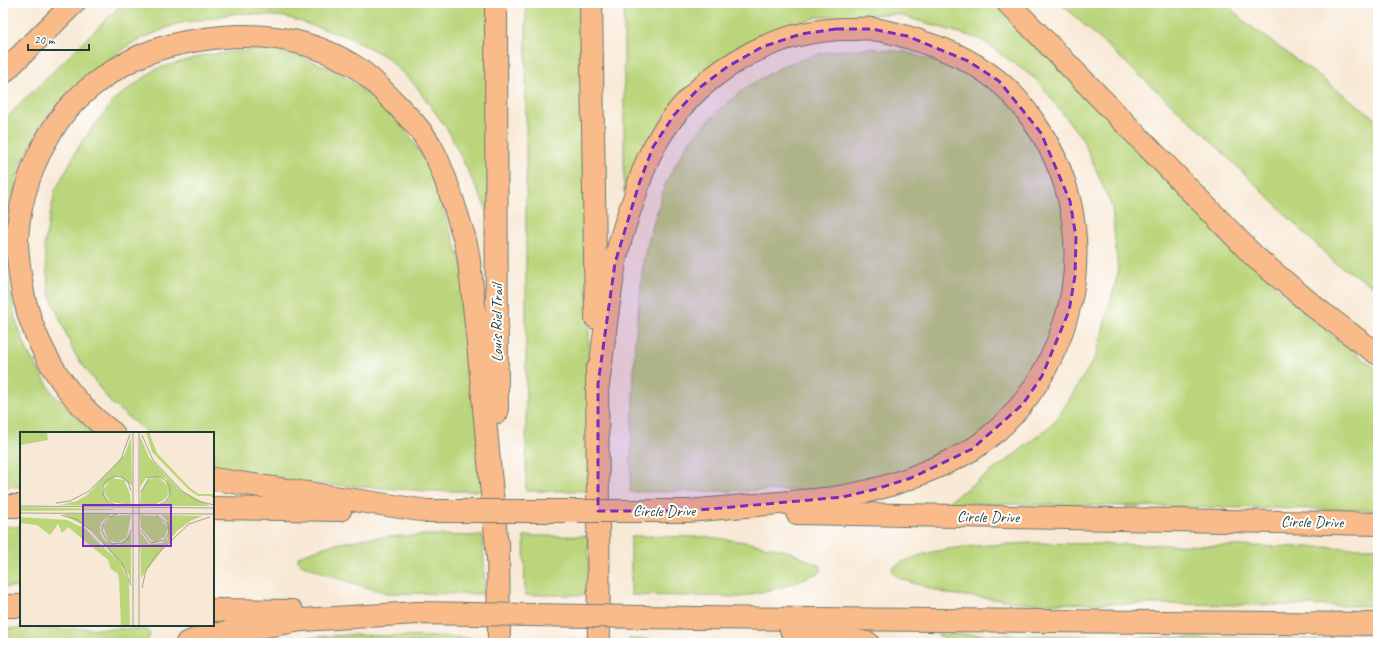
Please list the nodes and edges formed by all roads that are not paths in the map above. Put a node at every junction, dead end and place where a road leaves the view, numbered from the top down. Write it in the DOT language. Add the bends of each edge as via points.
graph roads {
  1 [pos="74,3"];
  2 [pos="496,3"];
  3 [pos="591,3"];
  4 [pos="1008,3"];
  5 [pos="3,73"];
  6 [pos="1378,354"];
  7 [pos="598,384"];
  8 [pos="112,432"];
  9 [pos="214,479"];
  10 [pos="3,506"];
  11 [pos="20,506"];
  12 [pos="214,508"];
  13 [pos="427,511"];
  14 [pos="688,511"];
  15 [pos="1378,524"];
  16 [pos="498,558"];
  17 [pos="3,606"];
  18 [pos="20,606"];
  19 [pos="214,610"];
  20 [pos="417,613"];
  21 [pos="698,618"];
  22 [pos="1378,624"];
  23 [pos="187,643"];
  24 [pos="499,643"];
  25 [pos="599,643"];
  26 [pos="868,643"];
  1 -- 5 [label="highway"];
  2 -- 16 [label="highway, Louis Riel Trail"];
  3 -- 7 [label="highway"];
  4 -- 6 [label="highway" via="1256,257 1317,309"];
  7 -- 14 [label="highway" via="615,263 626,220 650,154 674,115 699,88 727,67 762,47 801,34 836,29 872,29 907,36 968,61 999,81 1023,106 1058,166 1070,201 1076,237 1075,276 1069,311 1058,343 1042,376 1023,404 999,428 972,449 911,478 843,497"];
  7 -- 25 [label="highway"];
  8 -- 16 [label="highway" via="77,400 57,374 39,342 27,311 17,241 20,208 31,173 46,143 59,119 107,74 136,58 170,45 207,38 242,36 282,39 317,47 353,65 381,88 408,116 432,148 446,177 467,248"];
  9 -- 13 [label="highway"];
  10 -- 11 [label="highway"];
  12 -- 13 [label="highway"];
  13 -- 14 [label="highway, Circle Drive, bridge"];
  14 -- 15 [label="highway, Circle Drive"];
  16 -- 24 [label="highway, Louis Riel Trail"];
  17 -- 18 [label="highway"];
  19 -- 20 [label="highway"];
  20 -- 21 [label="highway, bridge"];
  20 -- 23 [label="highway" via="302,620 205,636"];
  21 -- 22 [label="highway"];
  21 -- 26 [label="highway" via="788,629"];
}
